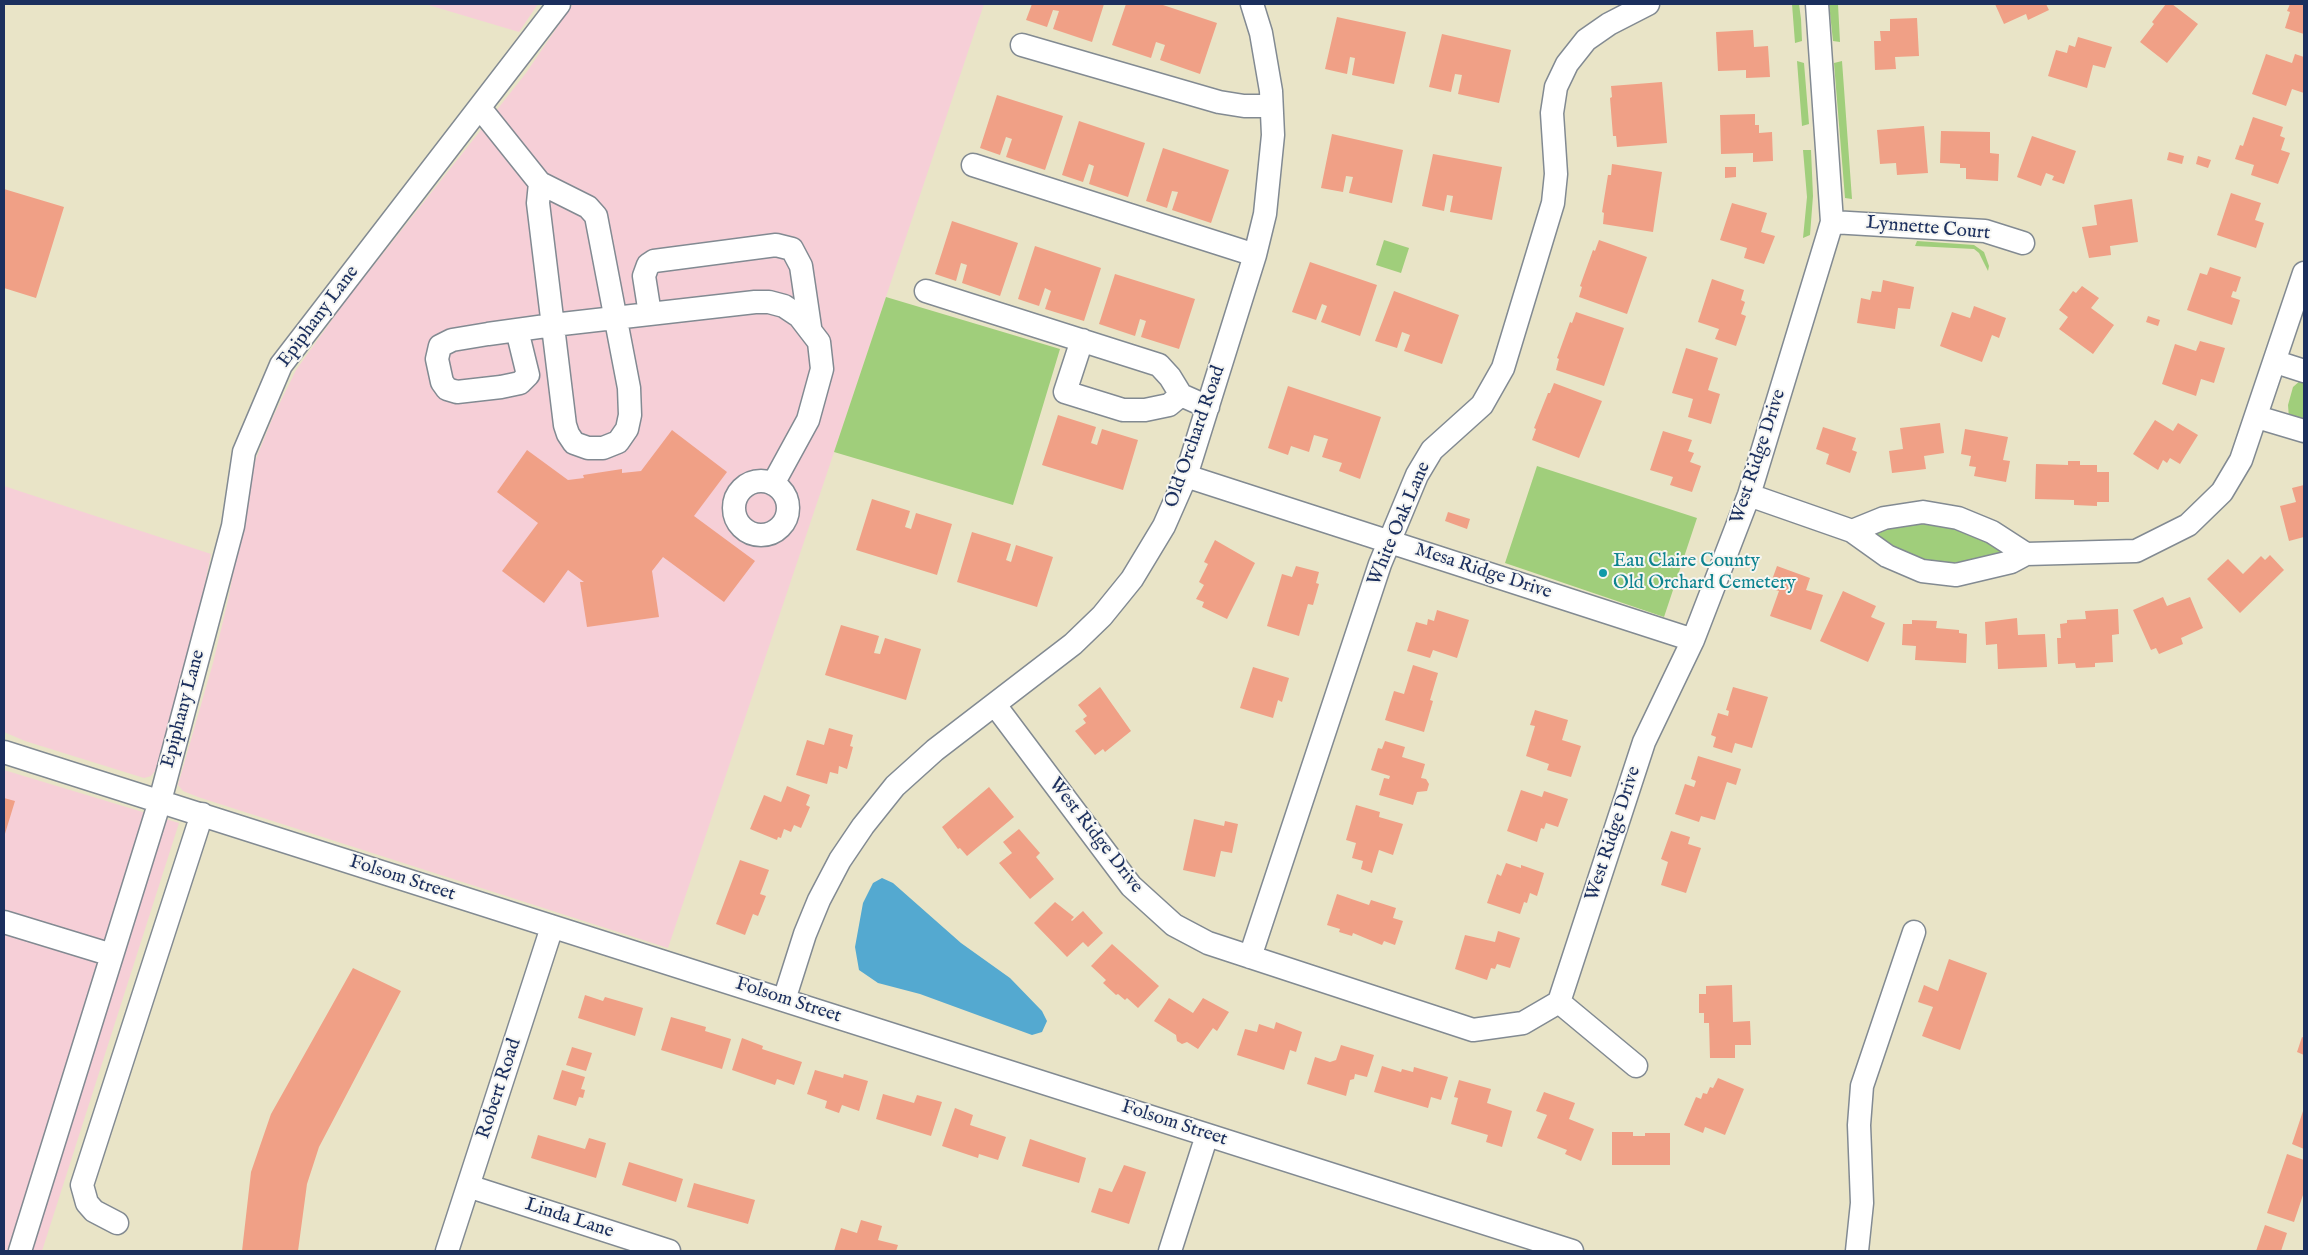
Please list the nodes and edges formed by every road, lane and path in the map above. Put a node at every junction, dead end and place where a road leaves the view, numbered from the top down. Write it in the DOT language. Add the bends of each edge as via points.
graph roads {
  1 [pos="559,4"];
  2 [pos="1252,4"];
  3 [pos="1648,4"];
  4 [pos="1817,4"];
  5 [pos="1022,45"];
  6 [pos="1271,106"];
  7 [pos="480,108"];
  8 [pos="973,165"];
  9 [pos="540,183"];
  10 [pos="1832,222"];
  11 [pos="2023,244"];
  12 [pos="1255,255"];
  13 [pos="2304,273"];
  14 [pos="926,291"];
  15 [pos="650,314"];
  16 [pos="615,318"];
  17 [pos="554,325"];
  18 [pos="810,327"];
  19 [pos="517,330"];
  20 [pos="1082,340"];
  21 [pos="2276,362"];
  22 [pos="2304,371"];
  23 [pos="1182,396"];
  24 [pos="1208,407"];
  25 [pos="2257,417"];
  26 [pos="2304,431"];
  27 [pos="1186,476"];
  28 [pos="773,484"];
  29 [pos="1749,495"];
  30 [pos="1852,531"];
  31 [pos="1389,542"];
  32 [pos="2026,554"];
  33 [pos="1693,640"];
  34 [pos="995,705"];
  35 [pos="4,752"];
  36 [pos="160,801"];
  37 [pos="202,814"];
  38 [pos="4,922"];
  39 [pos="552,927"];
  40 [pos="1914,932"];
  41 [pos="112,955"];
  42 [pos="1250,957"];
  43 [pos="784,1000"];
  44 [pos="1559,1002"];
  45 [pos="1636,1066"];
  46 [pos="1207,1135"];
  47 [pos="468,1186"];
  48 [pos="117,1223"];
  49 [pos="20,1251"];
  50 [pos="447,1251"];
  51 [pos="669,1251"];
  52 [pos="1170,1251"];
  53 [pos="1572,1251"];
  54 [pos="1857,1251"];
  1 -- 7 [label="street, Epiphany Lane"];
  2 -- 6 [label="street, Old Orchard Road" via="1261,33"];
  3 -- 31 [label="street, White Oak Lane" via="1586,40 1567,64 1556,87 1552,113 1556,174 1553,203 1503,368 1482,405 1432,450 1417,475"];
  4 -- 10 [label="street, West Ridge Drive"];
  5 -- 6 [label="street" via="1219,102"];
  6 -- 12 [label="street, Old Orchard Road" via="1270,178"];
  7 -- 9 [label="street"];
  7 -- 36 [label="street, Epiphany Lane" via="281,364 244,452 233,526"];
  8 -- 12 [label="street"];
  9 -- 16 [label="street" via="588,207 596,216"];
  9 -- 17 [label="street" via="538,203"];
  10 -- 11 [label="street, Lynnette Court" via="1985,231"];
  10 -- 29 [label="street, West Ridge Drive"];
  12 -- 24 [label="street, Old Orchard Road"];
  13 -- 21 [label="street"];
  14 -- 20 [label="street"];
  15 -- 16 [label="street"];
  15 -- 18 [label="street" via="769,302 784,306"];
  15 -- 18 [label="street" via="644,276 648,265 776,245 792,249 801,266"];
  16 -- 17 [label="street"];
  16 -- 17 [label="street" via="629,388 630,415 627,430 618,442 603,448 588,448 574,443 568,434"];
  17 -- 19 [label="street"];
  18 -- 28 [label="street" via="819,342 822,369 808,420"];
  20 -- 23 [label="street" via="1159,364"];
  20 -- 23 [label="street" via="1065,392 1123,410 1169,405"];
  21 -- 22 [label="street"];
  21 -- 25 [label="street"];
  23 -- 24 [label="street"];
  24 -- 27 [label="street, Old Orchard Road"];
  25 -- 26 [label="street"];
  25 -- 32 [label="street" via="2241,460 2222,492 2188,525 2136,551"];
  27 -- 31 [label="street, Mesa Ridge Drive"];
  27 -- 34 [label="street, Old Orchard Road" via="1164,526 1132,579 1102,616 1074,644"];
  29 -- 30 [label="street"];
  29 -- 33 [label="street, West Ridge Drive"];
  30 -- 32 [label="street" via="1884,518 1923,512 1958,518 1992,532"];
  30 -- 32 [label="street" via="1887,556 1922,570 1956,575 1996,567"];
  31 -- 33 [label="street, Mesa Ridge Drive"];
  31 -- 42 [label="street, White Oak Lane"];
  33 -- 44 [label="street, West Ridge Drive" via="1644,742"];
  34 -- 42 [label="street, West Ridge Drive" via="1131,886 1149,904 1174,925"];
  34 -- 43 [label="street, Old Orchard Road" via="935,750 895,786 863,826 818,900"];
  35 -- 36 [label="street, Folsom Street"];
  36 -- 37 [label="street, Folsom Street"];
  36 -- 41 [label="street, Epiphany Lane"];
  37 -- 39 [label="street, Folsom Street"];
  37 -- 48 [label="street" via="82,1185 94,1211"];
  38 -- 41 [label="street"];
  39 -- 43 [label="street, Folsom Street"];
  39 -- 47 [label="street, Robert Road"];
  40 -- 54 [label="street" via="1862,1086 1858,1125 1862,1203"];
  41 -- 49 [label="street, Epiphany Lane"];
  42 -- 44 [label="street, West Ridge Drive" via="1473,1030 1523,1023"];
  43 -- 46 [label="street, Folsom Street"];
  44 -- 45 [label="street"];
  46 -- 52 [label="street"];
  46 -- 53 [label="street, Folsom Street"];
  47 -- 50 [label="street, Robert Road"];
  47 -- 51 [label="street, Linda Lane"];
}
